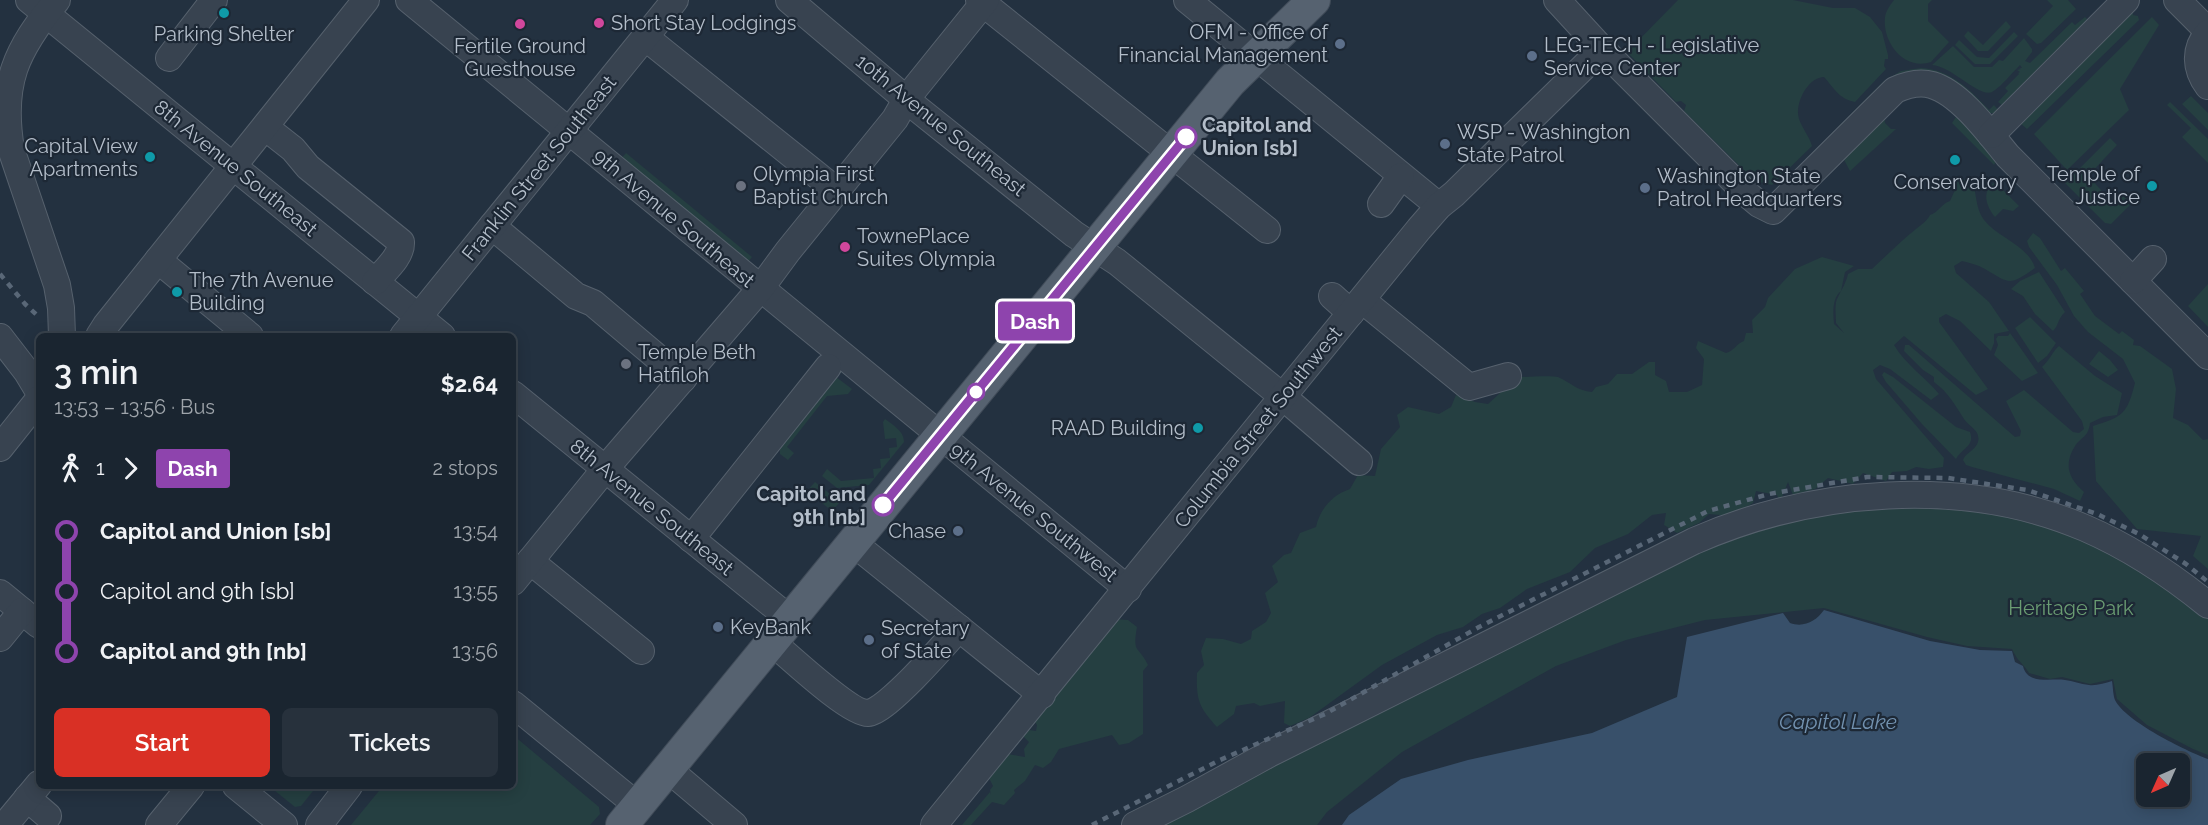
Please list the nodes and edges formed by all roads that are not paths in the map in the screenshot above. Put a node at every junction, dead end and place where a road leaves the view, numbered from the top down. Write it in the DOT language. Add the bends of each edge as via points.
graph roads {
  1 [pos="214,0"];
  2 [pos="366,0"];
  3 [pos="409,0"];
  4 [pos="675,0"];
  5 [pos="789,0"];
  6 [pos="1187,0"];
  7 [pos="1314,0"];
  8 [pos="1557,0"];
  9 [pos="2126,0"];
  10 [pos="2177,0"];
  11 [pos="983,1"];
  12 [pos="43,5"];
  13 [pos="2208,32"];
  14 [pos="645,38"];
  15 [pos="1602,49"];
  16 [pos="1255,57"];
  17 [pos="169,58"];
  18 [pos="2208,86"];
  19 [pos="907,98"];
  20 [pos="265,127"];
  21 [pos="569,131"];
  22 [pos="1991,135"];
  23 [pos="1172,154"];
  24 [pos="234,166"];
  25 [pos="1401,176"];
  26 [pos="837,191"];
  27 [pos="1381,204"];
  28 [pos="1439,207"];
  29 [pos="492,226"];
  30 [pos="1267,230"];
  31 [pos="1095,248"];
  32 [pos="2153,259"];
  33 [pos="158,260"];
  34 [pos="2133,281"];
  35 [pos="375,282"];
  36 [pos="760,289"];
  37 [pos="1348,303"];
  38 [pos="411,326"];
  39 [pos="62,333"];
  40 [pos="101,333"];
  41 [pos="246,333"];
  42 [pos="433,333"];
  43 [pos="0,337"];
  44 [pos="2208,356"];
  45 [pos="828,367"];
  46 [pos="1508,376"];
  47 [pos="683,379"];
  48 [pos="36,387"];
  49 [pos="516,396"];
  50 [pos="1282,396"];
  51 [pos="36,403"];
  52 [pos="940,436"];
  53 [pos="0,448"];
  54 [pos="1359,462"];
  55 [pos="605,469"];
  56 [pos="691,538"];
  57 [pos="852,542"];
  58 [pos="531,561"];
  59 [pos="516,578"];
  60 [pos="1128,589"];
  61 [pos="0,593"];
  62 [pos="2208,605"];
  63 [pos="31,618"];
  64 [pos="959,628"];
  65 [pos="781,631"];
  66 [pos="0,638"];
  67 [pos="640,651"];
  68 [pos="1042,694"];
  69 [pos="516,707"];
  70 [pos="668,769"];
  71 [pos="189,789"];
  72 [pos="240,789"];
  73 [pos="347,789"];
  74 [pos="33,791"];
  75 [pos="630,816"];
  76 [pos="55,822"];
  77 [pos="6,825"];
  78 [pos="159,825"];
  79 [pos="284,825"];
  80 [pos="319,825"];
  81 [pos="734,825"];
  82 [pos="934,825"];
  83 [pos="1135,825"];
  1 -- 17 [label="street"];
  2 -- 20 [label="street"];
  3 -- 21 [label="street, 9th Avenue Southeast"];
  4 -- 14 [label="street, Franklin Street Southeast"];
  5 -- 19 [label="street, 10th Avenue Southeast"];
  6 -- 16 [label="street"];
  7 -- 16 [label="main road"];
  8 -- 15 [label="street"];
  9 -- 22 [label="street"];
  10 -- 13 [label="street"];
  11 -- 19 [label="street"];
  11 -- 23 [label="street"];
  12 -- 24 [label="street, 8th Avenue Southeast"];
  12 -- 39 [label="street" via="13,69 6,128 57,285"];
  13 -- 18 [label="street" via="2197,59 2199,72"];
  14 -- 21 [label="street, Franklin Street Southeast"];
  14 -- 26 [label="street"];
  15 -- 22 [label="street" via="1747,194 1773,211 1885,99 1907,85 1931,84 1947,92"];
  15 -- 28 [label="street, Columbia Street Southwest"];
  16 -- 23 [label="main road"];
  16 -- 25 [label="street"];
  19 -- 26 [label="street" via="896,118"];
  19 -- 31 [label="street, 10th Avenue Southeast"];
  20 -- 24 [label="street"];
  20 -- 35 [label="street" via="401,242 398,254"];
  21 -- 29 [label="street, Franklin Street Southeast"];
  21 -- 36 [label="street, 9th Avenue Southeast"];
  22 -- 34 [label="street"];
  23 -- 30 [label="street"];
  23 -- 31 [label="main road"];
  24 -- 33 [label="street"];
  24 -- 35 [label="street, 8th Avenue Southeast"];
  25 -- 27 [label="street"];
  25 -- 28 [label="street"];
  26 -- 36 [label="street"];
  28 -- 37 [label="street, Columbia Street Southwest"];
  29 -- 38 [label="street, Franklin Street Southeast"];
  29 -- 47 [label="street" via="576,296 593,303"];
  31 -- 50 [label="street, 10th Avenue Southeast" via="1252,359"];
  31 -- 52 [label="main road"];
  32 -- 34 [label="street"];
  33 -- 40 [label="street"];
  33 -- 41 [label="street"];
  34 -- 44 [label="street"];
  35 -- 38 [label="street, 8th Avenue Southeast"];
  36 -- 47 [label="street"];
  36 -- 52 [label="street, 9th Avenue Southeast"];
  37 -- 46 [label="street" via="1469,387"];
  37 -- 50 [label="street, Columbia Street Southwest"];
  38 -- 42 [label="street, 8th Avenue Southeast"];
  43 -- 48 [label="street"];
  45 -- 56 [label="street"];
  47 -- 55 [label="street"];
  49 -- 55 [label="street, 8th Avenue Southeast"];
  50 -- 54 [label="street, 10th Avenue Southeast"];
  50 -- 60 [label="street, Columbia Street Southwest"];
  51 -- 53 [label="street"];
  52 -- 57 [label="main road"];
  52 -- 60 [label="street, 9th Avenue Southwest"];
  55 -- 56 [label="street, 8th Avenue Southeast"];
  55 -- 58 [label="street"];
  56 -- 65 [label="street, 8th Avenue Southeast"];
  57 -- 64 [label="street"];
  57 -- 65 [label="main road"];
  58 -- 59 [label="street"];
  58 -- 67 [label="street"];
  60 -- 68 [label="street, Columbia Street Southwest"];
  61 -- 63 [label="street"];
  62 -- 83 [label="street" via="2138,555 2086,528 2039,512 1968,499 1912,495 1819,502 1740,522 1685,545"];
  63 -- 66 [label="street"];
  64 -- 65 [label="street, 8th Avenue Southeast" via="937,655 876,711 868,713 850,707"];
  64 -- 68 [label="street"];
  65 -- 70 [label="main road"];
  68 -- 82 [label="street, Columbia Street Southwest"];
  69 -- 75 [label="street"];
  70 -- 75 [label="main road"];
  70 -- 81 [label="street"];
  71 -- 78 [label="street"];
  72 -- 79 [label="street"];
  73 -- 80 [label="street"];
  74 -- 76 [label="street"];
  74 -- 77 [label="street"];
}
